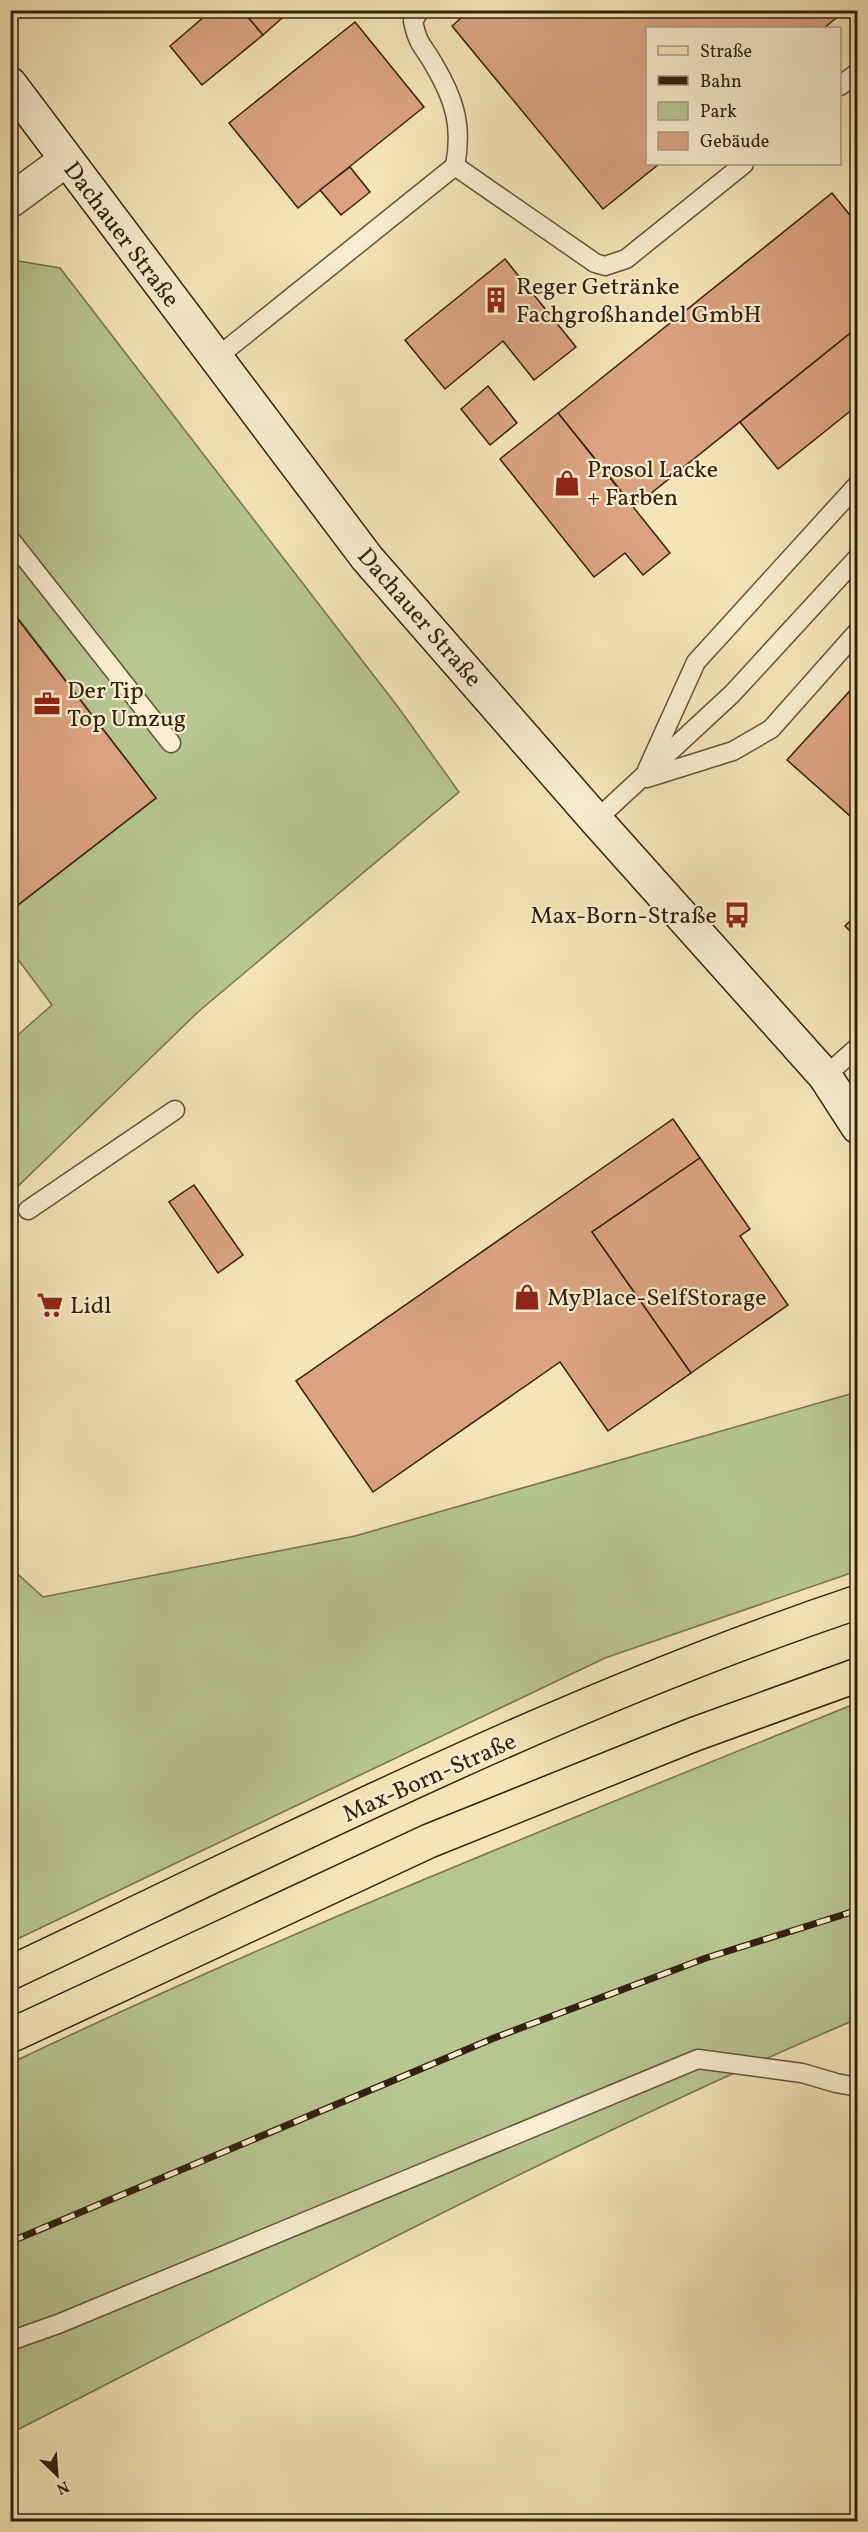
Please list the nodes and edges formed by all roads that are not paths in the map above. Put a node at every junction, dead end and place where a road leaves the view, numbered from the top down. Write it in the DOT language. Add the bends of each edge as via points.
graph roads {
  1 [pos="420,10"];
  2 [pos="858,72"];
  3 [pos="10,84"];
  4 [pos="841,86"];
  5 [pos="66,160"];
  6 [pos="743,165"];
  7 [pos="455,166"];
  8 [pos="10,201"];
  9 [pos="216,358"];
  10 [pos="858,484"];
  11 [pos="10,539"];
  12 [pos="858,556"];
  13 [pos="858,631"];
  14 [pos="171,743"];
  15 [pos="643,779"];
  16 [pos="596,820"];
  17 [pos="858,1047"];
  18 [pos="825,1076"];
  19 [pos="175,1110"];
  20 [pos="858,1127"];
  21 [pos="28,1210"];
  22 [pos="858,1602"];
  23 [pos="858,1675"];
  24 [pos="10,1973"];
  25 [pos="10,2036"];
  26 [pos="858,2087"];
  27 [pos="10,2341"];
  1 -- 7 [label="lane" via="413,21 417,41 433,62 453,102 460,141"];
  2 -- 4 [label="lane"];
  3 -- 5 [label="main road, Dachauer Straße"];
  5 -- 8 [label="main road"];
  5 -- 9 [label="main road, Dachauer Straße"];
  6 -- 7 [label="lane" via="626,259 605,266 595,263"];
  7 -- 9 [label="lane"];
  9 -- 16 [label="main road, Dachauer Straße" via="367,558"];
  10 -- 15 [label="lane" via="696,662"];
  11 -- 14 [label="lane"];
  12 -- 15 [label="lane" via="732,694"];
  13 -- 15 [label="lane" via="771,729 733,752"];
  15 -- 16 [label="lane"];
  16 -- 18 [label="main road, Dachauer Straße"];
  17 -- 18 [label="lane"];
  18 -- 20 [label="main road, Dachauer Straße"];
  19 -- 21 [label="lane"];
  22 -- 24 [label="main road, Max-Born-Straße" via="657,1674 402,1788"];
  23 -- 25 [label="main road" via="695,1734 429,1841"];
  26 -- 27 [label="lane" via="802,2073 698,2059"];
}
